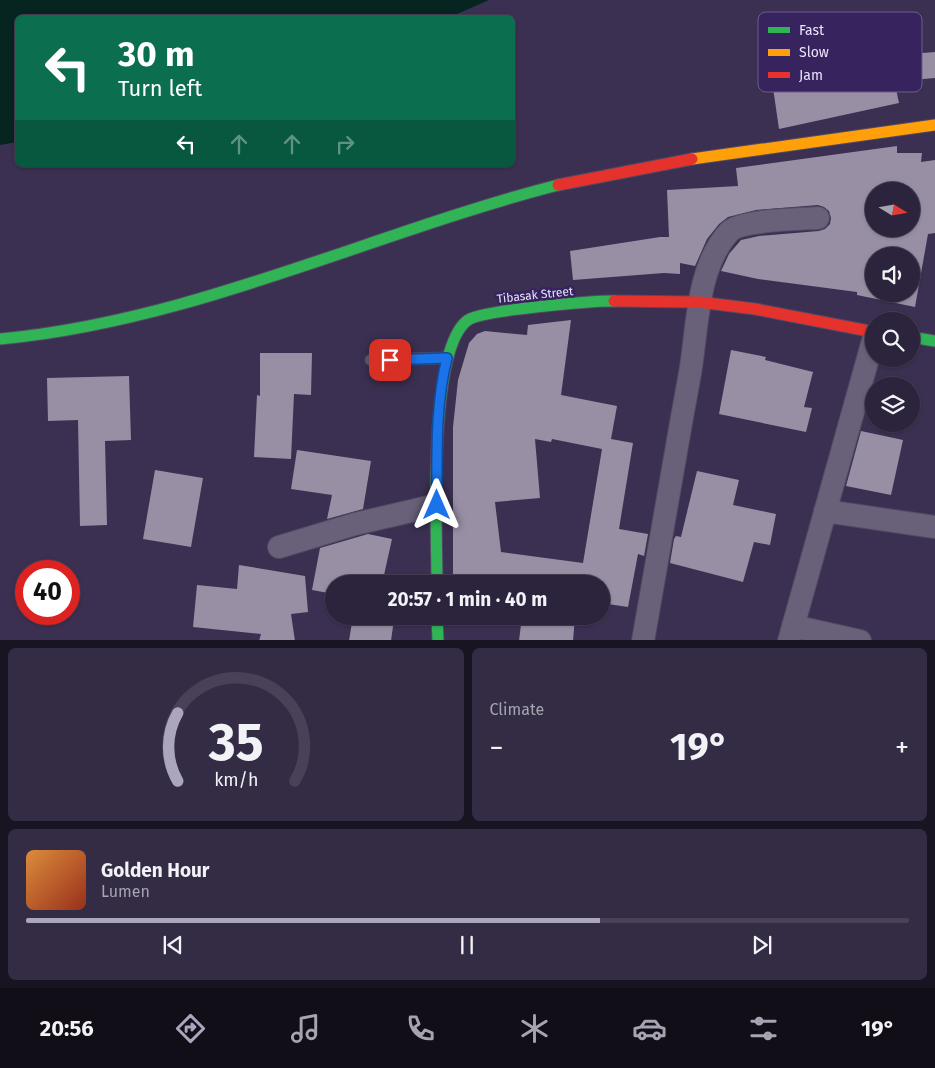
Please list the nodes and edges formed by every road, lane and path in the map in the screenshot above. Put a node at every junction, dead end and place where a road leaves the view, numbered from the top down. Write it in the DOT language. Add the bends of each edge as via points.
graph roads {
  1 [pos="935,125"];
  2 [pos="818,218"];
  3 [pos="699,302"];
  4 [pos="865,330"];
  5 [pos="920,338"];
  6 [pos="0,340"];
  7 [pos="935,341"];
  8 [pos="447,358"];
  9 [pos="372,360"];
  10 [pos="866,367"];
  11 [pos="437,505"];
  12 [pos="825,511"];
  13 [pos="935,527"];
  14 [pos="279,547"];
  15 [pos="437,575"];
  16 [pos="438,625"];
  17 [pos="791,633"];
  18 [pos="438,640"];
  19 [pos="643,640"];
  20 [pos="860,640"];
  1 -- 6 [label="street" via="710,156 538,190 178,304 101,324"];
  2 -- 3 [label="street" via="762,221 730,230 714,253"];
  3 -- 4 [label="street, Tibasak Street"];
  3 -- 8 [label="street, Tibasak Street" via="603,301 492,313 468,320 455,335"];
  3 -- 19 [label="street" via="690,376"];
  5 -- 7 [label="street"];
  8 -- 9 [label="lane"];
  8 -- 11 [label="street, Tibasak Street" via="437,426"];
  10 -- 12 [label="street"];
  11 -- 14 [label="street" via="355,524"];
  11 -- 15 [label="street, Tibasak Street"];
  12 -- 13 [label="street"];
  12 -- 17 [label="street"];
  16 -- 18 [label="street"];
  17 -- 20 [label="street"];
}
